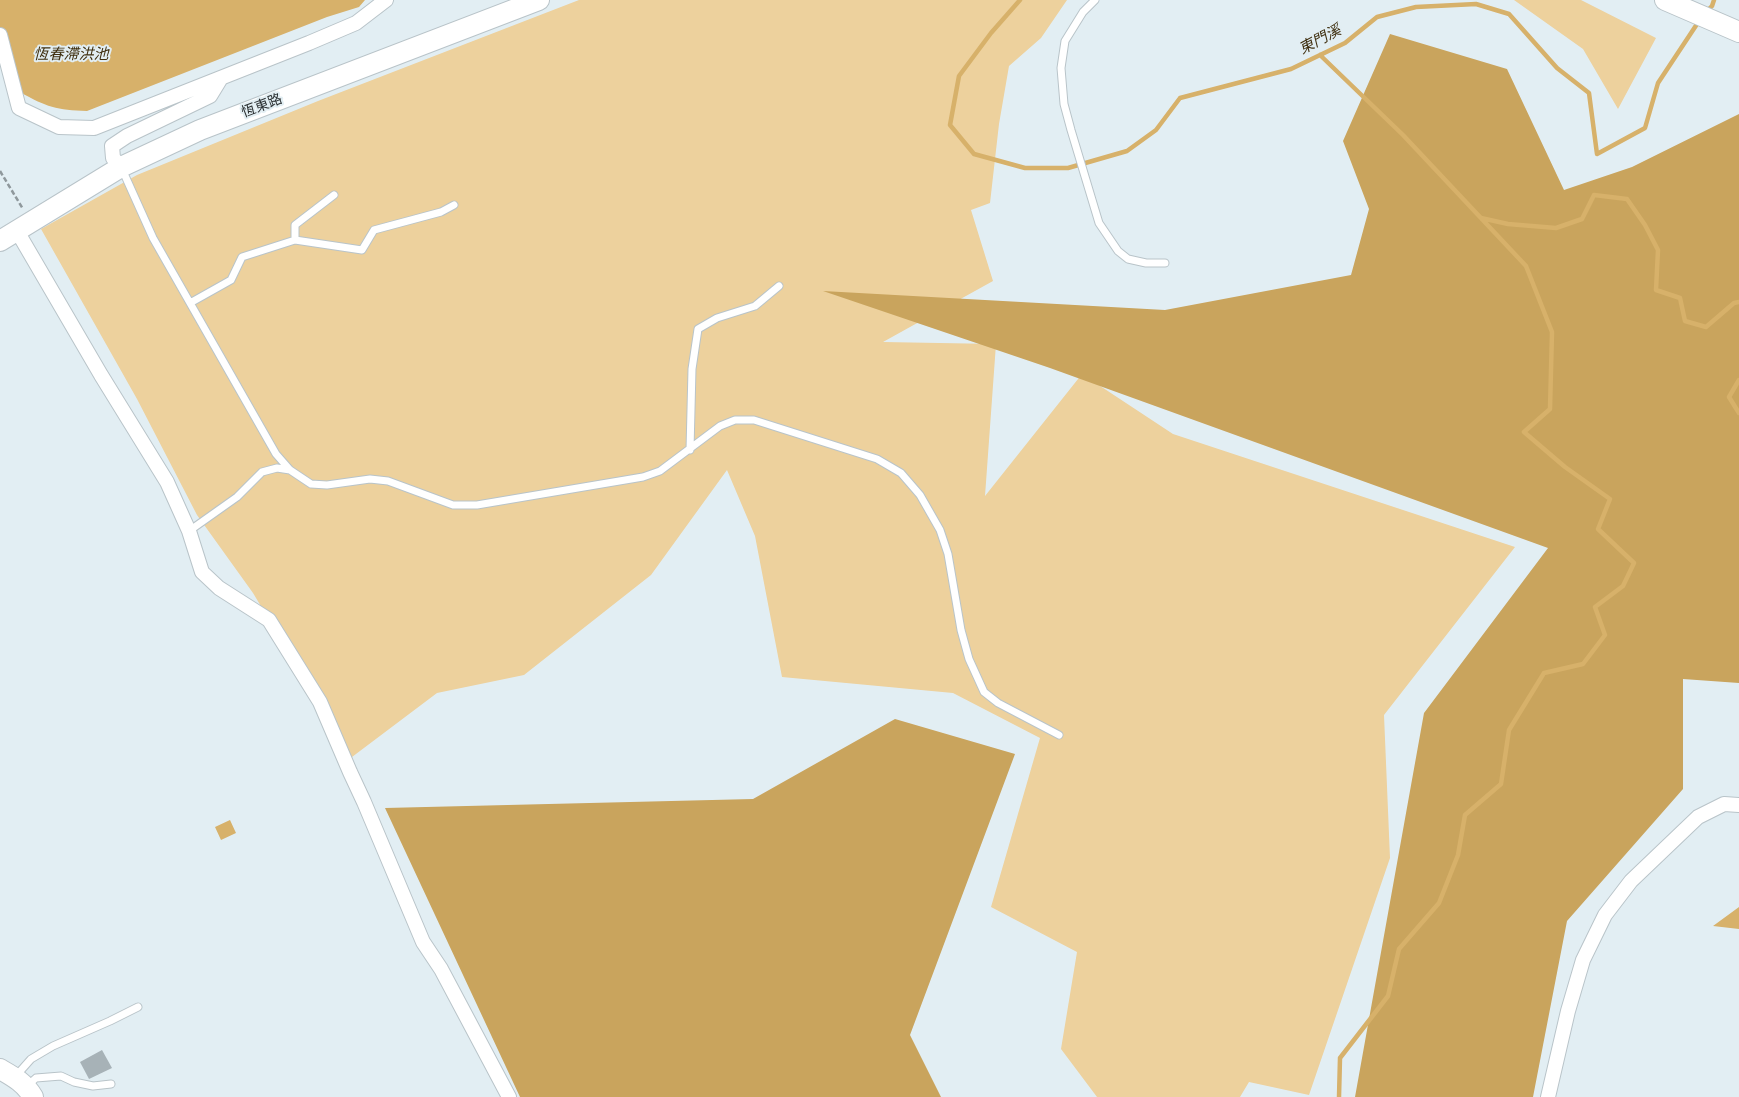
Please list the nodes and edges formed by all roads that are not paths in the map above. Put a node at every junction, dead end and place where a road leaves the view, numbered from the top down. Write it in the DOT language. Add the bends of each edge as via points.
graph roads {
  1 [pos="386,0"];
  2 [pos="539,0"];
  3 [pos="1095,0"];
  4 [pos="1671,3"];
  5 [pos="1739,32"];
  6 [pos="0,36"];
  7 [pos="220,78"];
  8 [pos="121,167"];
  9 [pos="334,195"];
  10 [pos="454,205"];
  11 [pos="24,227"];
  12 [pos="295,240"];
  13 [pos="0,241"];
  14 [pos="1165,263"];
  15 [pos="779,286"];
  16 [pos="190,303"];
  17 [pos="690,450"];
  18 [pos="290,470"];
  19 [pos="189,531"];
  20 [pos="1059,735"];
  21 [pos="1739,805"];
  22 [pos="138,1007"];
  23 [pos="18,1083"];
  24 [pos="111,1084"];
  25 [pos="509,1097"];
  26 [pos="1548,1097"];
  1 -- 7 [label="street" via="356,23"];
  2 -- 8 [label="main road, 恆東路" via="200,130"];
  3 -- 14 [label="lane" via="1083,12 1065,41 1061,68 1064,104 1099,223 1118,251 1128,259"];
  4 -- 5 [label="main road"];
  6 -- 7 [label="street" via="19,108 59,127 94,128"];
  7 -- 8 [label="street" via="210,96 112,146 114,158"];
  8 -- 11 [label="main road, 恆東路"];
  8 -- 16 [label="lane" via="153,238"];
  9 -- 12 [label="lane" via="295,225"];
  10 -- 12 [label="lane" via="441,212 374,230 362,250"];
  11 -- 13 [label="main road, 恆東路"];
  11 -- 19 [label="street" via="101,375 167,482"];
  12 -- 16 [label="lane" via="242,258 231,280"];
  15 -- 17 [label="lane" via="754,306 718,318 698,330 692,369"];
  16 -- 18 [label="lane" via="276,454"];
  17 -- 18 [label="lane" via="660,471 643,477 477,505 452,505 388,481 370,479 311,484"];
  17 -- 20 [label="lane" via="720,426 736,420 754,420 877,459 901,473 920,495 940,530 950,561 961,630 969,659 984,692 998,703"];
  18 -- 19 [label="lane" via="277,468 262,472 237,497"];
  19 -- 25 [label="street" via="202,572 219,588 269,620 320,702 423,942 441,969"];
  21 -- 26 [label="street" via="1724,804 1698,817 1631,880 1605,915 1583,960"];
  22 -- 23 [label="lane" via="31,1059"];
  23 -- 24 [label="lane" via="61,1076 93,1086"];
}
